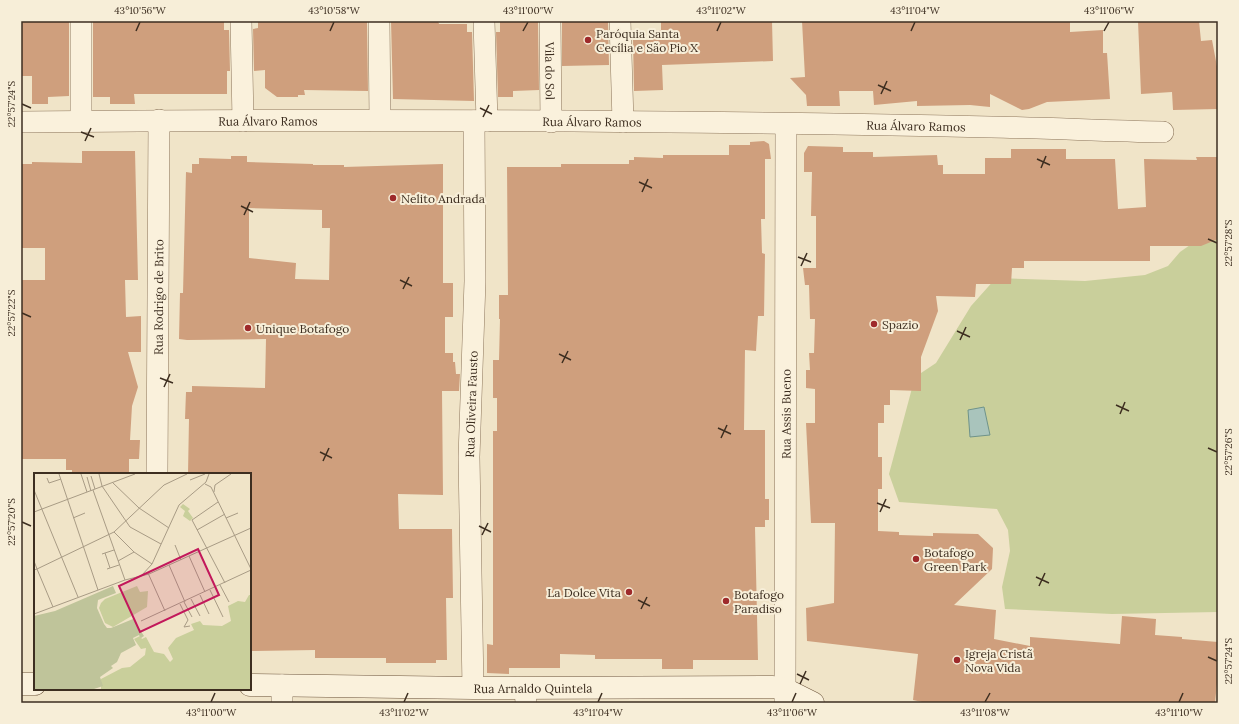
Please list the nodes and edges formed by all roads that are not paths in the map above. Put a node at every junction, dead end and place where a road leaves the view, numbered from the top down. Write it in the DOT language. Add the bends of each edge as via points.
graph roads {
  1 [pos="80,21"];
  2 [pos="241,21"];
  3 [pos="380,21"];
  4 [pos="484,21"];
  5 [pos="550,21"];
  6 [pos="620,21"];
  7 [pos="159,120"];
  8 [pos="380,120"];
  9 [pos="81,121"];
  10 [pos="243,121"];
  11 [pos="481,121"];
  12 [pos="21,122"];
  13 [pos="551,122"];
  14 [pos="623,122"];
  15 [pos="786,124"];
  16 [pos="1164,132"];
  17 [pos="157,473"];
  18 [pos="21,684"];
  19 [pos="34,684"];
  20 [pos="251,685"];
  21 [pos="473,688"];
  22 [pos="282,694"];
  23 [pos="526,695"];
  24 [pos="785,696"];
  25 [pos="813,703"];
  1 -- 9 [label="street"];
  2 -- 10 [label="street"];
  3 -- 8 [label="street"];
  4 -- 11 [label="street, Rua Oliveira Fausto"];
  5 -- 13 [label="street, Vila do Sol"];
  6 -- 14 [label="street"];
  7 -- 9 [label="street, Rua Álvaro Ramos"];
  7 -- 10 [label="street, Rua Álvaro Ramos"];
  7 -- 17 [label="street, Rua Rodrigo de Brito"];
  8 -- 10 [label="street, Rua Álvaro Ramos"];
  8 -- 11 [label="street, Rua Álvaro Ramos"];
  9 -- 12 [label="street, Rua Álvaro Ramos"];
  11 -- 13 [label="street, Rua Álvaro Ramos"];
  11 -- 21 [label="street, Rua Oliveira Fausto" via="468,457"];
  13 -- 14 [label="street, Rua Álvaro Ramos"];
  14 -- 15 [label="street, Rua Álvaro Ramos"];
  15 -- 16 [label="street, Rua Álvaro Ramos"];
  15 -- 24 [label="street, Rua Assis Bueno"];
  18 -- 19 [label="main road"];
  20 -- 22 [label="main road, Rua Arnaldo Quintela"];
  21 -- 22 [label="main road, Rua Arnaldo Quintela"];
  21 -- 23 [label="main road, Rua Arnaldo Quintela"];
  23 -- 24 [label="main road, Rua Arnaldo Quintela" via="773,687"];
  24 -- 25 [label="main road, Rua Arnaldo Quintela"];
}
